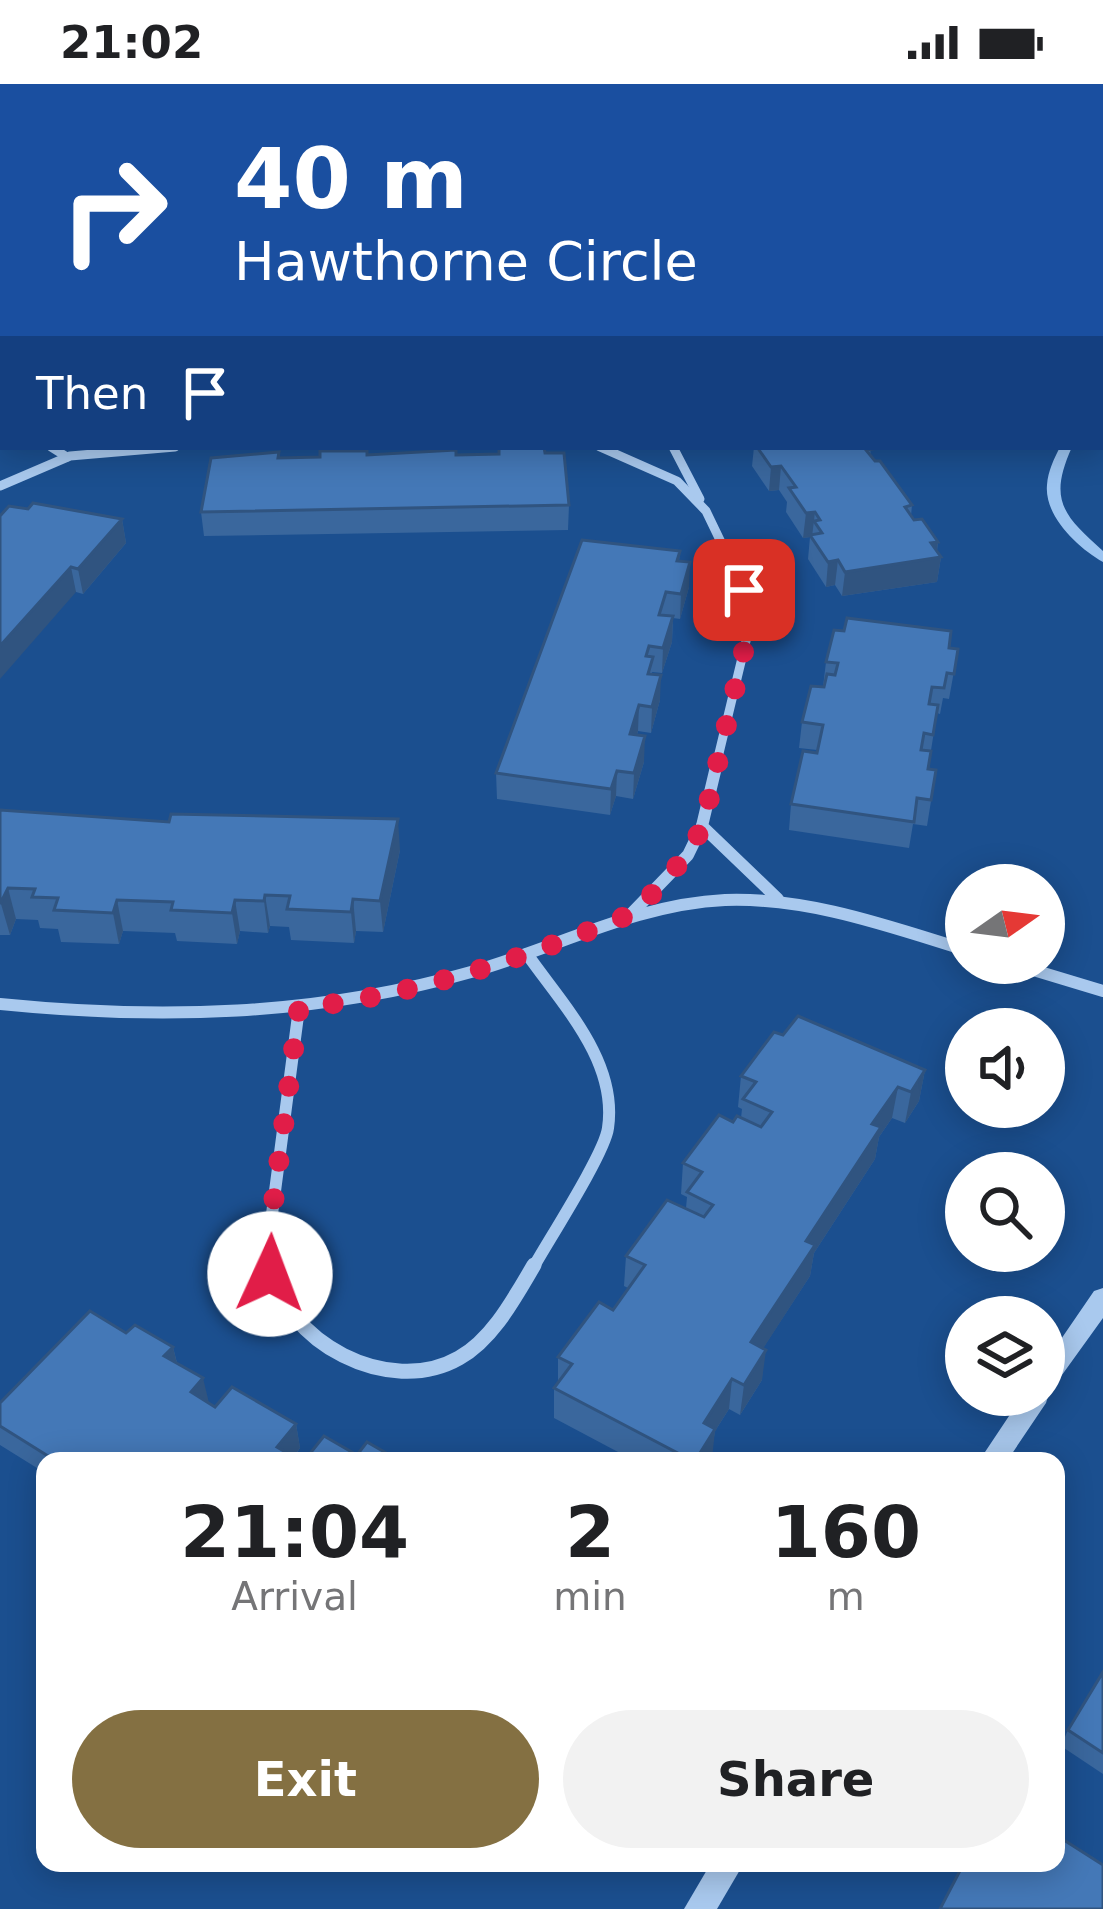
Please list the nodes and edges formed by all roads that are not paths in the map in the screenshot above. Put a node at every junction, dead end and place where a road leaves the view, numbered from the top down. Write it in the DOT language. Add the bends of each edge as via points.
graph roads {
  1 [pos="56,450"];
  2 [pos="102,450"];
  3 [pos="607,450"];
  4 [pos="675,450"];
  5 [pos="67,457"];
  6 [pos="0,486"];
  7 [pos="706,511"];
  8 [pos="703,826"];
  9 [pos="778,899"];
  10 [pos="631,914"];
  11 [pos="945,944"];
  12 [pos="526,953"];
  13 [pos="1065,980"];
  14 [pos="1103,991"];
  15 [pos="0,1004"];
  16 [pos="299,1008"];
  17 [pos="1103,1298"];
  18 [pos="1065,1353"];
  19 [pos="1022,1416"];
  20 [pos="998,1452"];
  21 [pos="723,1872"];
  22 [pos="699,1909"];
  1 -- 5 [label="street"];
  2 -- 5 [label="street"];
  3 -- 7 [label="street" via="677,482"];
  4 -- 7 [label="street"];
  5 -- 6 [label="street"];
  7 -- 8 [label="street" via="748,612"];
  8 -- 9 [label="street"];
  8 -- 10 [label="street" via="667,881"];
  9 -- 10 [label="street"];
  9 -- 11 [label="street"];
  10 -- 12 [label="street"];
  12 -- 16 [label="street" via="366,999"];
  12 -- 16 [label="street" via="605,1071 613,1100 608,1133 496,1323 467,1353 431,1368 349,1359 284,1310 270,1274"];
  13 -- 14 [label="street"];
  15 -- 16 [label="street" via="179,1014"];
  17 -- 18 [label="street"];
  19 -- 20 [label="street"];
  21 -- 22 [label="street"];
}
